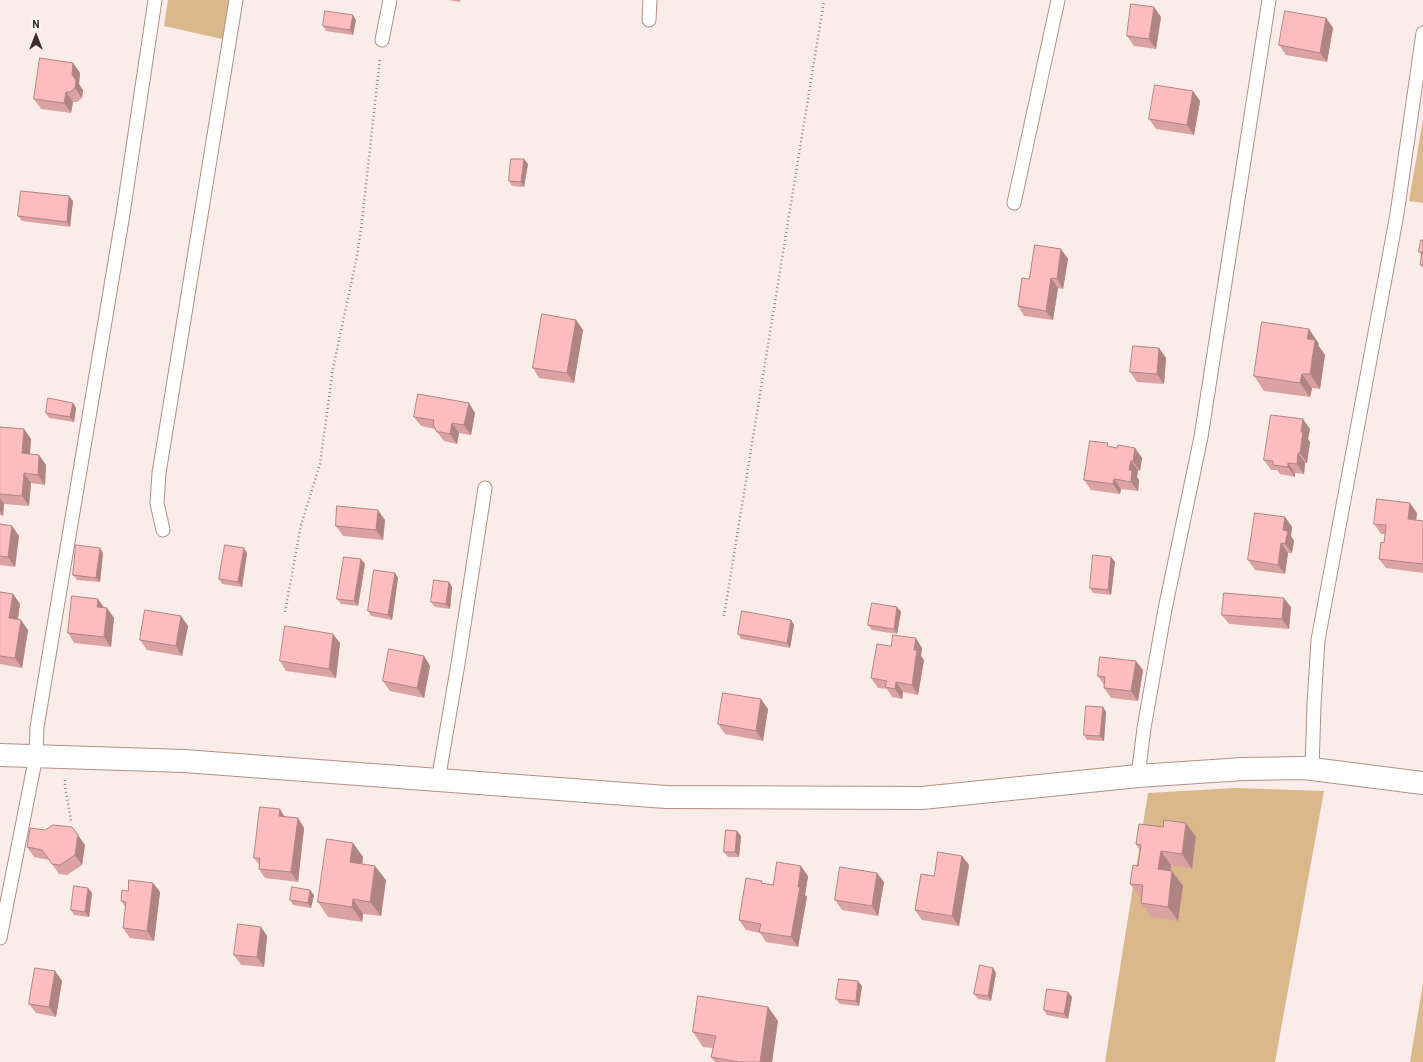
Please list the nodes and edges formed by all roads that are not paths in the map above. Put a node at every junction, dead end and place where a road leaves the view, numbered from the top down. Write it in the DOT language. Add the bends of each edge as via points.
graph roads {
  1 [pos="155,0"];
  2 [pos="236,0"];
  3 [pos="390,0"];
  4 [pos="650,0"];
  5 [pos="1058,0"];
  6 [pos="1270,0"];
  7 [pos="649,20"];
  8 [pos="1423,33"];
  9 [pos="382,40"];
  10 [pos="1014,203"];
  11 [pos="485,488"];
  12 [pos="164,530"];
  13 [pos="0,755"];
  14 [pos="36,756"];
  15 [pos="1312,769"];
  16 [pos="1138,776"];
  17 [pos="438,781"];
  18 [pos="1423,783"];
  19 [pos="0,938"];
  1 -- 14 [label="lane" via="123,214 37,727"];
  2 -- 12 [label="lane" via="159,473 157,504"];
  3 -- 9 [label="lane"];
  4 -- 7 [label="lane"];
  5 -- 10 [label="lane"];
  6 -- 16 [label="lane" via="1201,437 1165,609"];
  8 -- 15 [label="lane" via="1397,214 1318,640"];
  11 -- 17 [label="lane"];
  13 -- 14 [label="street"];
  14 -- 17 [label="street" via="184,762"];
  14 -- 19 [label="lane"];
  15 -- 16 [label="street" via="1243,769"];
  15 -- 18 [label="street"];
  16 -- 17 [label="street" via="922,798 666,797"];
}
